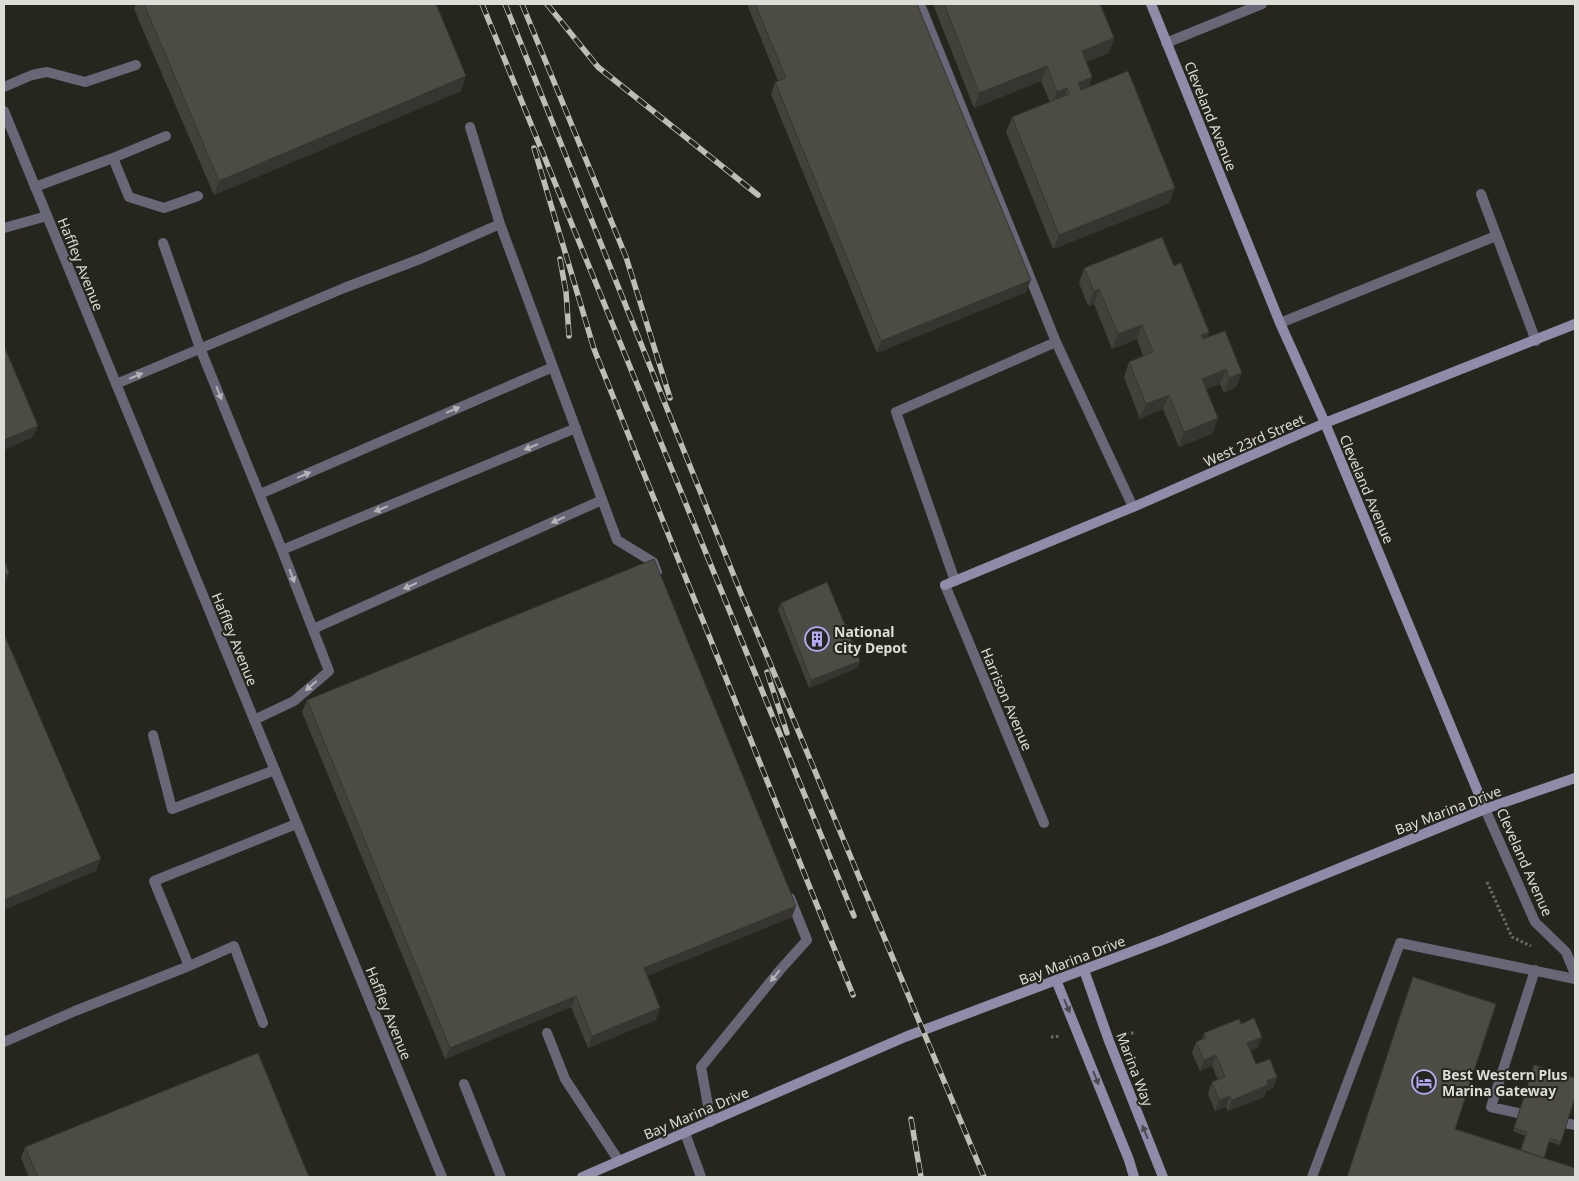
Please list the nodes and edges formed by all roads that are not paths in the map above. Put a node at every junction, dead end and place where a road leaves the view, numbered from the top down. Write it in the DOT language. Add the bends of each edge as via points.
graph roads {
  1 [pos="920,4"];
  2 [pos="1151,4"];
  3 [pos="1262,4"];
  4 [pos="1166,43"];
  5 [pos="136,65"];
  6 [pos="4,87"];
  7 [pos="4,111"];
  8 [pos="470,126"];
  9 [pos="166,136"];
  10 [pos="113,158"];
  11 [pos="35,187"];
  12 [pos="1481,194"];
  13 [pos="198,196"];
  14 [pos="47,216"];
  15 [pos="500,224"];
  16 [pos="4,228"];
  17 [pos="1496,236"];
  18 [pos="163,242"];
  19 [pos="1280,323"];
  20 [pos="1575,324"];
  21 [pos="1536,340"];
  22 [pos="1056,342"];
  23 [pos="200,348"];
  24 [pos="553,367"];
  25 [pos="116,384"];
  26 [pos="1325,424"];
  27 [pos="576,428"];
  28 [pos="260,494"];
  29 [pos="602,500"];
  30 [pos="1133,507"];
  31 [pos="282,550"];
  32 [pos="660,580"];
  33 [pos="950,583"];
  34 [pos="313,629"];
  35 [pos="254,720"];
  36 [pos="153,735"];
  37 [pos="275,770"];
  38 [pos="1575,778"];
  39 [pos="1486,809"];
  40 [pos="296,824"];
  41 [pos="1044,824"];
  42 [pos="784,884"];
  43 [pos="189,966"];
  44 [pos="1084,970"];
  45 [pos="1535,970"];
  46 [pos="1575,974"];
  47 [pos="1575,979"];
  48 [pos="1056,980"];
  49 [pos="263,1022"];
  50 [pos="547,1033"];
  51 [pos="4,1042"];
  52 [pos="464,1084"];
  53 [pos="711,1122"];
  54 [pos="1575,1125"];
  55 [pos="685,1133"];
  56 [pos="619,1161"];
  57 [pos="442,1177"];
  58 [pos="501,1177"];
  59 [pos="583,1177"];
  60 [pos="701,1177"];
  61 [pos="1134,1177"];
  62 [pos="1164,1177"];
  63 [pos="1312,1177"];
  1 -- 22 [label="street"];
  2 -- 4 [label="main road, Cleveland Avenue"];
  3 -- 4 [label="street"];
  4 -- 19 [label="main road, Cleveland Avenue"];
  5 -- 6 [label="street" via="85,82 47,72"];
  7 -- 11 [label="street, Haffley Avenue"];
  8 -- 15 [label="street"];
  9 -- 10 [label="street"];
  10 -- 11 [label="street"];
  10 -- 13 [label="street" via="129,197 164,208"];
  11 -- 14 [label="street, Haffley Avenue"];
  12 -- 17 [label="street"];
  14 -- 16 [label="street"];
  14 -- 25 [label="street, Haffley Avenue"];
  15 -- 23 [label="street"];
  15 -- 24 [label="street"];
  17 -- 19 [label="street"];
  17 -- 21 [label="street"];
  18 -- 23 [label="street"];
  19 -- 26 [label="main road, Cleveland Avenue"];
  20 -- 21 [label="main road, West 23rd Street"];
  21 -- 26 [label="main road, West 23rd Street"];
  22 -- 30 [label="street"];
  22 -- 33 [label="street, Harrison Avenue" via="896,412"];
  25 -- 23 [label="street, one-way"];
  23 -- 28 [label="street, one-way"];
  24 -- 27 [label="street"];
  28 -- 24 [label="street, one-way"];
  25 -- 35 [label="street, Haffley Avenue"];
  26 -- 30 [label="main road, West 23rd Street"];
  26 -- 39 [label="main road, Cleveland Avenue"];
  27 -- 29 [label="street"];
  27 -- 31 [label="street, one-way"];
  28 -- 31 [label="street"];
  29 -- 32 [label="street" via="617,540 652,562"];
  29 -- 34 [label="street, one-way"];
  30 -- 33 [label="main road, West 23rd Street"];
  31 -- 34 [label="street, one-way"];
  33 -- 41 [label="street, Harrison Avenue"];
  34 -- 35 [label="street, one-way" via="329,671 294,701"];
  35 -- 37 [label="street, Haffley Avenue"];
  36 -- 37 [label="street" via="172,809"];
  37 -- 40 [label="street, Haffley Avenue"];
  38 -- 39 [label="main road, Bay Marina Drive"];
  39 -- 44 [label="main road, Bay Marina Drive"];
  39 -- 46 [label="street, Cleveland Avenue" via="1534,922 1566,952"];
  40 -- 43 [label="street" via="154,881"];
  40 -- 57 [label="street, Haffley Avenue"];
  42 -- 53 [label="street, one-way" via="807,940 701,1067"];
  43 -- 49 [label="street" via="234,946"];
  43 -- 51 [label="street"];
  44 -- 48 [label="main road, Bay Marina Drive"];
  62 -- 44 [label="main road, Marina Way, one-way"];
  45 -- 47 [label="street"];
  45 -- 54 [label="street" via="1491,1107"];
  45 -- 63 [label="street" via="1400,943"];
  48 -- 53 [label="main road, Bay Marina Drive" via="905,1037"];
  48 -- 61 [label="main road, one-way"];
  50 -- 56 [label="street" via="565,1079"];
  52 -- 58 [label="street"];
  53 -- 55 [label="main road, Bay Marina Drive"];
  55 -- 56 [label="main road, Bay Marina Drive"];
  55 -- 60 [label="street"];
  56 -- 59 [label="main road, Bay Marina Drive"];
}
